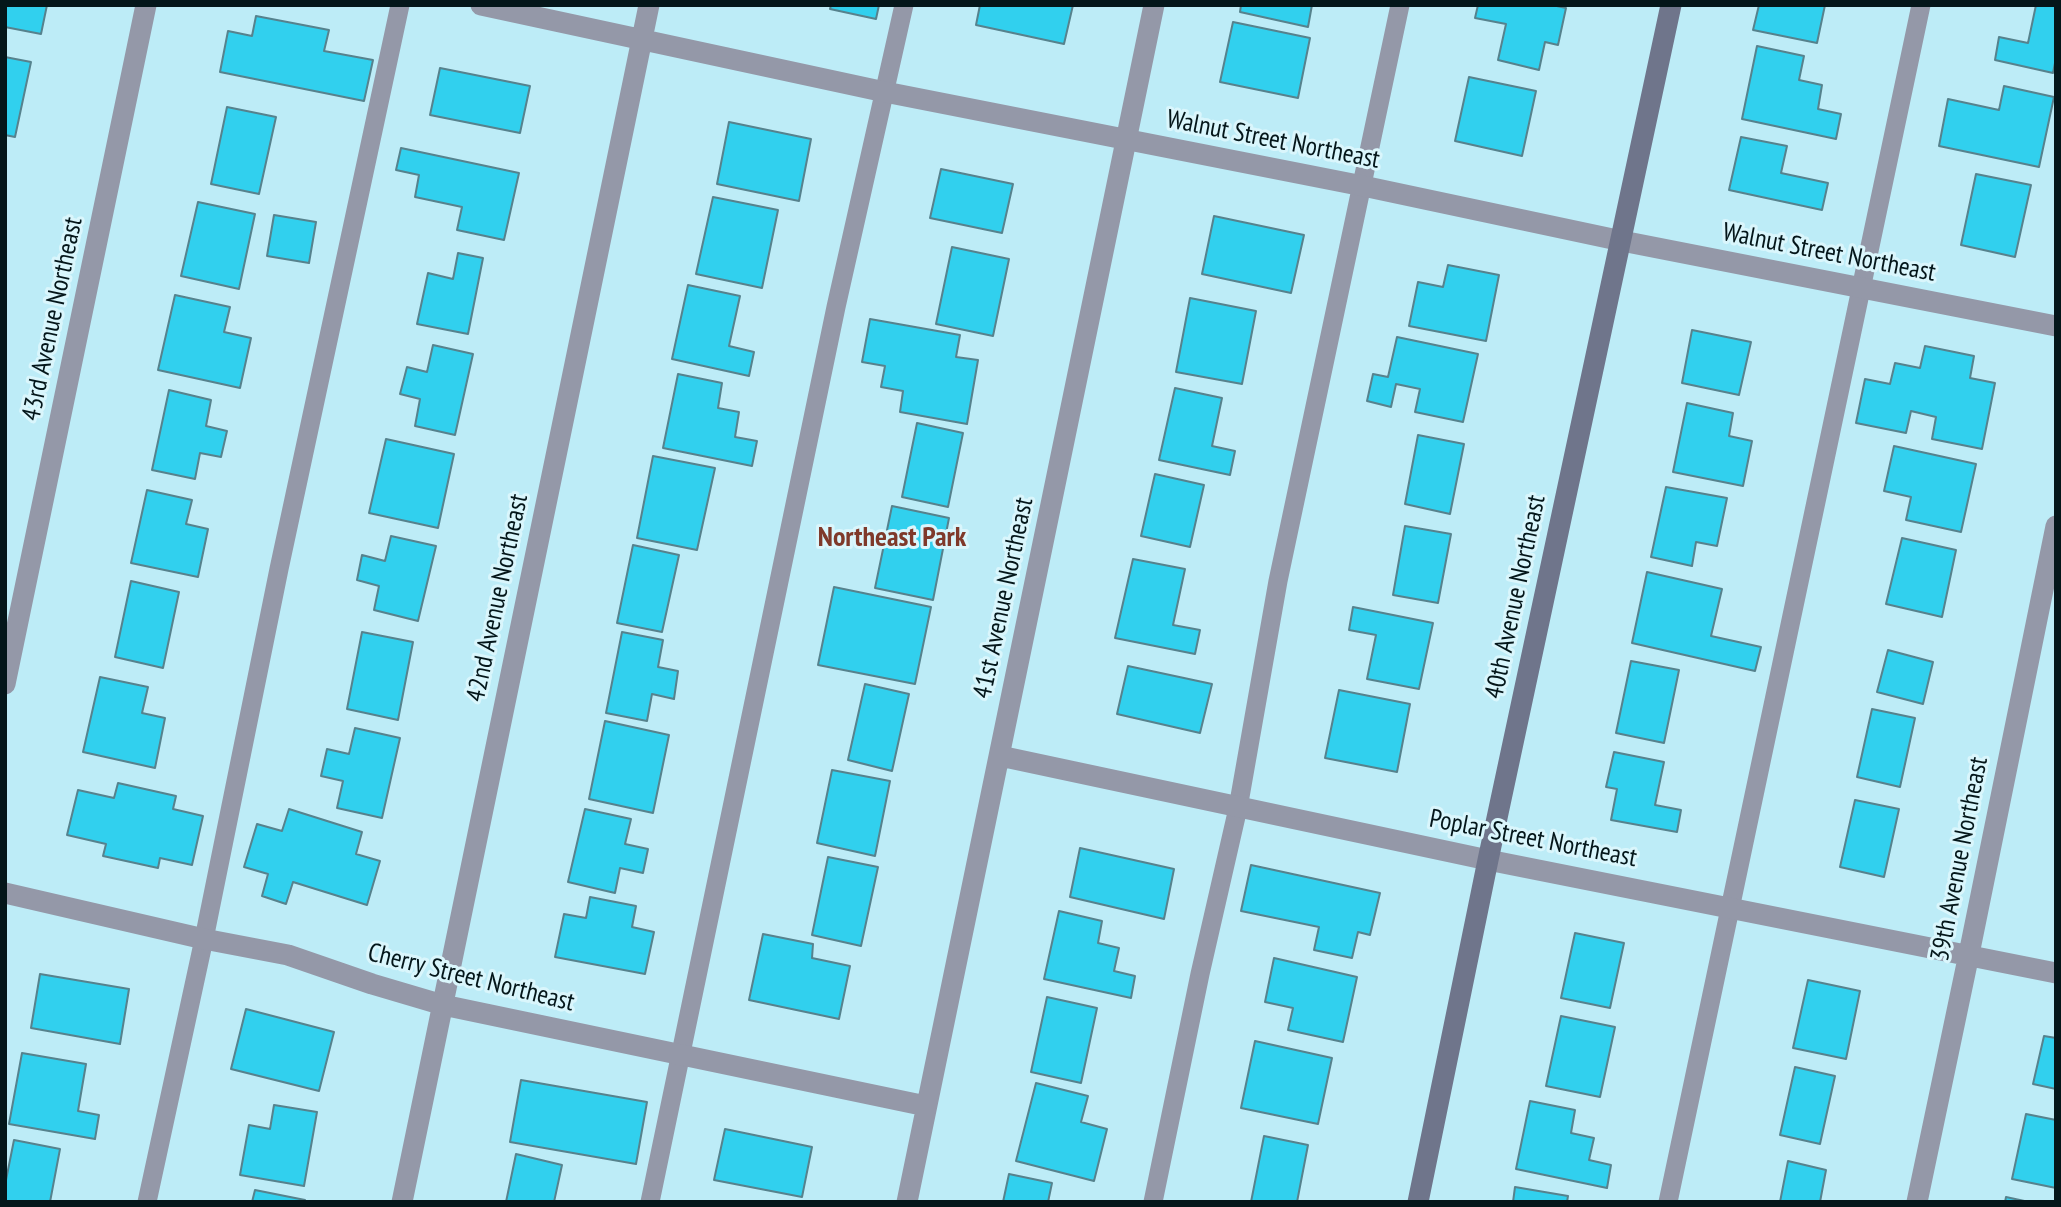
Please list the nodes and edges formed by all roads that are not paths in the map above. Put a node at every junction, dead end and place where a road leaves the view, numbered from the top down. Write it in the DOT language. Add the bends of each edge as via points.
graph roads {
  1 [pos="146,5"];
  2 [pos="400,5"];
  3 [pos="481,5"];
  4 [pos="649,5"];
  5 [pos="904,5"];
  6 [pos="1154,5"];
  7 [pos="1401,5"];
  8 [pos="1671,5"];
  9 [pos="1921,5"];
  10 [pos="642,39"];
  11 [pos="885,92"];
  12 [pos="1126,140"];
  13 [pos="1363,186"];
  14 [pos="1622,241"];
  15 [pos="1861,288"];
  16 [pos="2056,326"];
  17 [pos="2056,526"];
  18 [pos="5,684"];
  19 [pos="1000,756"];
  20 [pos="1238,808"];
  21 [pos="1488,859"];
  22 [pos="5,893"];
  23 [pos="1731,907"];
  24 [pos="204,939"];
  25 [pos="1969,954"];
  26 [pos="2056,973"];
  27 [pos="443,1005"];
  28 [pos="681,1055"];
  29 [pos="926,1106"];
  30 [pos="148,1202"];
  31 [pos="402,1202"];
  32 [pos="650,1202"];
  33 [pos="907,1202"];
  34 [pos="1153,1202"];
  35 [pos="1418,1202"];
  36 [pos="1668,1202"];
  37 [pos="1917,1202"];
  1 -- 18 [label="street, 43rd Avenue Northeast"];
  2 -- 24 [label="lane"];
  3 -- 10 [label="street, Walnut Street Northeast"];
  4 -- 10 [label="street, 42nd Avenue Northeast"];
  5 -- 11 [label="lane"];
  6 -- 12 [label="street, 41st Avenue Northeast"];
  7 -- 13 [label="lane"];
  8 -- 14 [label="street, 40th Avenue Northeast"];
  9 -- 15 [label="lane"];
  10 -- 11 [label="street, Walnut Street Northeast"];
  10 -- 27 [label="street, 42nd Avenue Northeast"];
  11 -- 12 [label="street, Walnut Street Northeast"];
  11 -- 28 [label="lane"];
  12 -- 13 [label="street, Walnut Street Northeast"];
  12 -- 19 [label="street, 41st Avenue Northeast"];
  13 -- 14 [label="street, Walnut Street Northeast"];
  13 -- 20 [label="lane" via="1278,581"];
  14 -- 15 [label="street, Walnut Street Northeast"];
  14 -- 21 [label="street, 40th Avenue Northeast"];
  15 -- 16 [label="street, Walnut Street Northeast"];
  15 -- 23 [label="lane"];
  17 -- 25 [label="street, 39th Avenue Northeast"];
  19 -- 20 [label="street, Poplar Street Northeast"];
  19 -- 29 [label="street, 41st Avenue Northeast"];
  20 -- 21 [label="street, Poplar Street Northeast"];
  20 -- 34 [label="lane"];
  21 -- 23 [label="street, Poplar Street Northeast"];
  21 -- 35 [label="street, 40th Avenue Northeast"];
  22 -- 24 [label="street, Cherry Street Northeast"];
  23 -- 25 [label="street, Poplar Street Northeast"];
  23 -- 36 [label="lane"];
  24 -- 27 [label="street, Cherry Street Northeast" via="288,955"];
  24 -- 30 [label="lane"];
  25 -- 26 [label="street, Poplar Street Northeast"];
  25 -- 37 [label="street, 39th Avenue Northeast"];
  27 -- 28 [label="street, Cherry Street Northeast"];
  27 -- 31 [label="street, 42nd Avenue Northeast"];
  28 -- 29 [label="street, Cherry Street Northeast"];
  28 -- 32 [label="lane"];
  29 -- 33 [label="street, 41st Avenue Northeast"];
}
